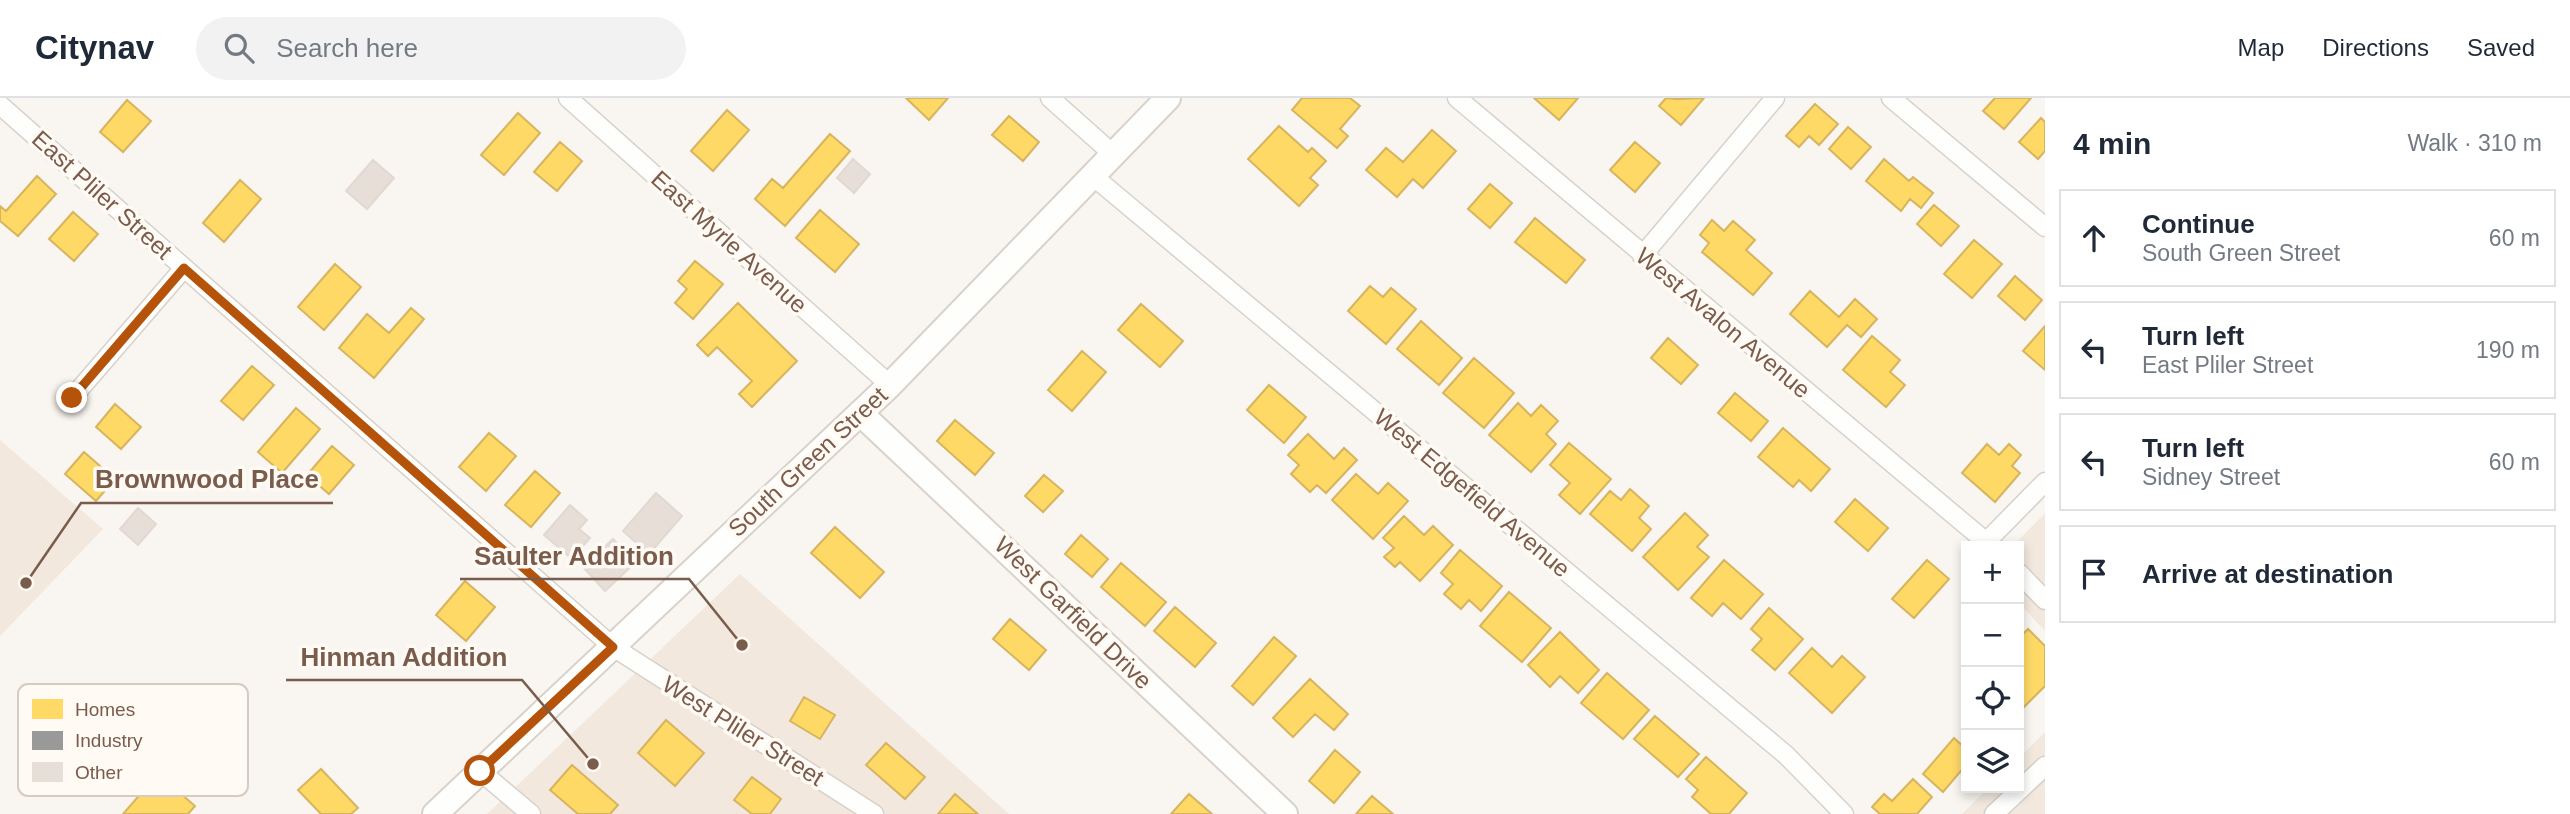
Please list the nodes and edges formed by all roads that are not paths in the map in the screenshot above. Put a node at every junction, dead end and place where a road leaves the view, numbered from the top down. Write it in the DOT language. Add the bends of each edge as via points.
graph roads {
  1 [pos="568,98"];
  2 [pos="1050,98"];
  3 [pos="1168,98"];
  4 [pos="1457,98"];
  5 [pos="1775,98"];
  6 [pos="1891,98"];
  7 [pos="0,105"];
  8 [pos="1114,155"];
  9 [pos="1094,177"];
  10 [pos="2045,227"];
  11 [pos="1642,256"];
  12 [pos="184,268"];
  13 [pos="890,385"];
  14 [pos="72,398"];
  15 [pos="860,413"];
  16 [pos="2045,482"];
  17 [pos="1985,541"];
  18 [pos="1992,541"];
  19 [pos="2024,578"];
  20 [pos="2045,600"];
  21 [pos="613,647"];
  22 [pos="2045,766"];
  23 [pos="480,771"];
  24 [pos="435,814"];
  25 [pos="531,814"];
  26 [pos="874,814"];
  27 [pos="1285,814"];
  28 [pos="1844,814"];
  29 [pos="1994,814"];
  1 -- 13 [label="street, East Myrle Avenue"];
  2 -- 8 [label="street"];
  3 -- 8 [label="street, South Green Street"];
  4 -- 11 [label="street, West Avalon Avenue"];
  5 -- 11 [label="street"];
  6 -- 10 [label="street"];
  7 -- 12 [label="street, East Pliler Street"];
  8 -- 9 [label="street, South Green Street"];
  9 -- 13 [label="street, South Green Street"];
  9 -- 28 [label="street, West Edgefield Avenue" via="1786,755"];
  11 -- 17 [label="street, West Avalon Avenue"];
  12 -- 14 [label="street"];
  12 -- 21 [label="street, East Pliler Street"];
  13 -- 15 [label="street, South Green Street"];
  15 -- 21 [label="street, South Green Street"];
  15 -- 27 [label="street, West Garfield Drive"];
  16 -- 18 [label="street"];
  19 -- 20 [label="street"];
  21 -- 23 [label="street, South Green Street"];
  21 -- 26 [label="street, West Pliler Street"];
  22 -- 29 [label="street"];
  23 -- 24 [label="street, South Green Street"];
  23 -- 25 [label="street"];
}
